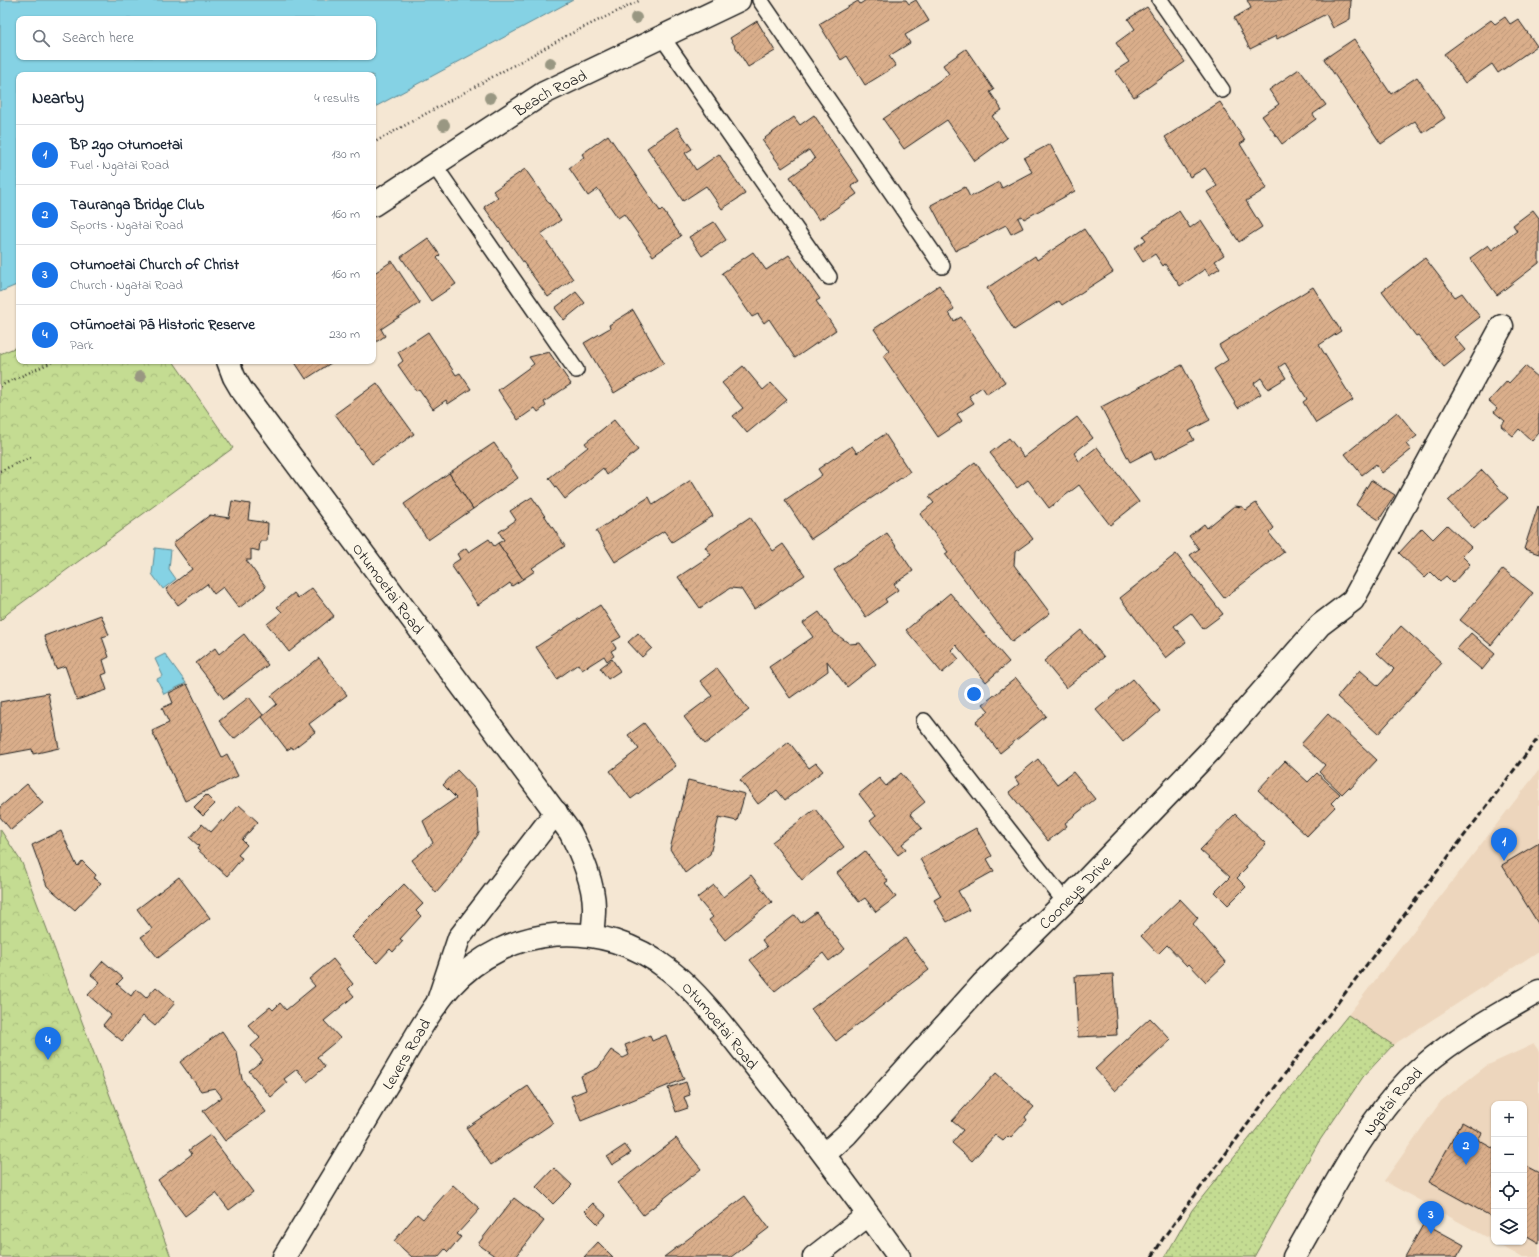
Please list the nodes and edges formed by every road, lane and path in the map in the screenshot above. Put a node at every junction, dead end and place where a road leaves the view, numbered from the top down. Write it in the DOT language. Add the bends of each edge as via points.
graph roads {
  1 [pos="641,0"];
  2 [pos="739,0"];
  3 [pos="760,0"];
  4 [pos="1160,0"];
  5 [pos="662,37"];
  6 [pos="1222,90"];
  7 [pos="376,141"];
  8 [pos="434,165"];
  9 [pos="376,203"];
  10 [pos="942,266"];
  11 [pos="829,277"];
  12 [pos="1502,326"];
  13 [pos="48,364"];
  14 [pos="229,364"];
  15 [pos="576,370"];
  16 [pos="0,386"];
  17 [pos="32,457"];
  18 [pos="0,471"];
  19 [pos="924,721"];
  20 [pos="556,812"];
  21 [pos="1065,902"];
  22 [pos="592,935"];
  23 [pos="1539,991"];
  24 [pos="436,1007"];
  25 [pos="825,1154"];
  26 [pos="868,1215"];
  27 [pos="284,1257"];
  28 [pos="814,1257"];
  29 [pos="899,1257"];
  30 [pos="1294,1257"];
  1 -- 7 [label="path" via="570,34"];
  2 -- 5 [label="street, Beach Road"];
  3 -- 10 [label="lane"];
  4 -- 6 [label="lane"];
  5 -- 8 [label="street, Beach Road" via="544,93"];
  5 -- 11 [label="lane"];
  8 -- 9 [label="street, Beach Road"];
  8 -- 15 [label="lane"];
  12 -- 21 [label="street, Cooneys Drive" via="1353,600 1320,625 1209,752"];
  13 -- 16 [label="path"];
  14 -- 20 [label="street, Otumoetai Road" via="242,390 270,429"];
  17 -- 18 [label="path"];
  19 -- 21 [label="lane"];
  20 -- 22 [label="street, Otumoetai Road" via="580,850 586,868 594,908"];
  20 -- 24 [label="street" via="459,938"];
  21 -- 25 [label="street, Cooneys Drive" via="982,984 848,1134"];
  22 -- 24 [label="street, Levers Road" via="574,933 515,943 488,956 469,970 450,987"];
  22 -- 25 [label="street, Otumoetai Road" via="626,945 670,970 736,1042"];
  23 -- 30 [label="street, Ngatai Road" via="1444,1050 1392,1098 1357,1148"];
  24 -- 27 [label="street, Levers Road"];
  25 -- 26 [label="street, Otumoetai Road"];
  26 -- 28 [label="street"];
  26 -- 29 [label="street, Otumoetai Road"];
}
